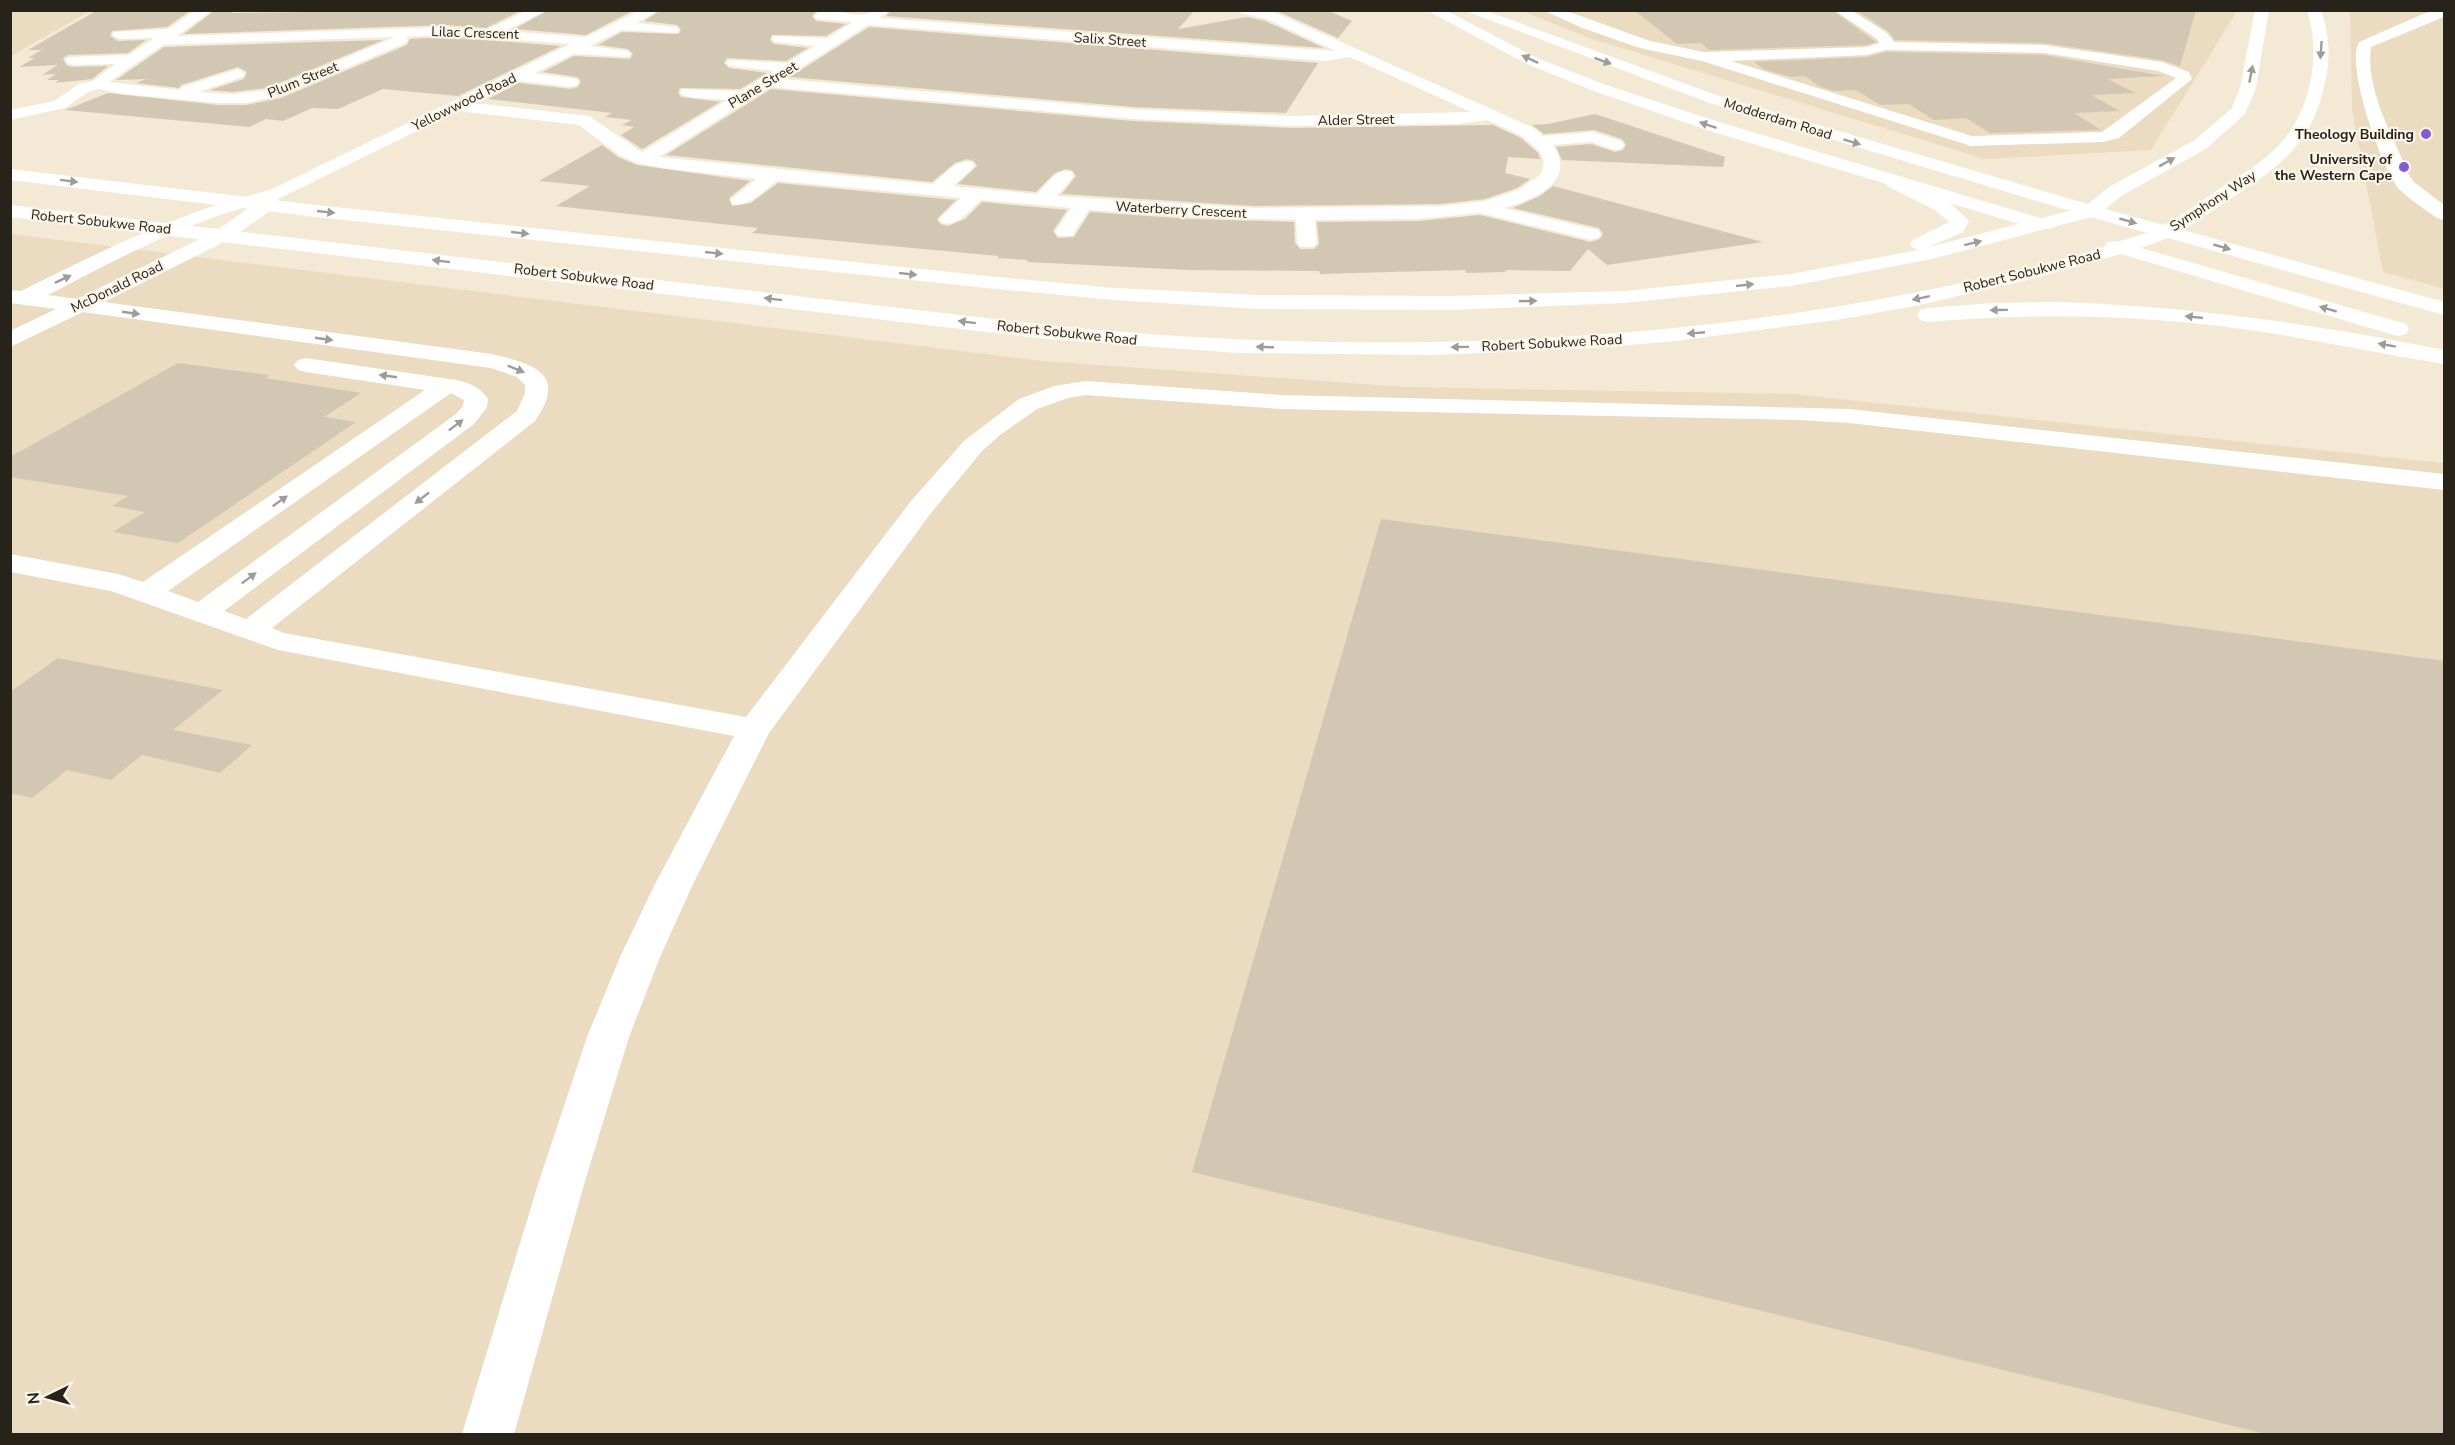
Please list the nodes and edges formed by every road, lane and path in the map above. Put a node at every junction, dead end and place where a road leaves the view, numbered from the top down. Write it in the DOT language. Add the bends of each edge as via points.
graph roads {
  1 [pos="206,10"];
  2 [pos="540,10"];
  3 [pos="652,10"];
  4 [pos="1246,10"];
  5 [pos="1433,10"];
  6 [pos="1470,10"];
  7 [pos="1550,10"];
  8 [pos="1841,10"];
  9 [pos="2262,10"];
  10 [pos="2314,10"];
  11 [pos="2439,12"];
  12 [pos="821,16"];
  13 [pos="873,17"];
  14 [pos="378,20"];
  15 [pos="288,24"];
  16 [pos="621,26"];
  17 [pos="945,27"];
  18 [pos="672,30"];
  19 [pos="422,32"];
  20 [pos="490,32"];
  21 [pos="1025,33"];
  22 [pos="119,34"];
  23 [pos="362,34"];
  24 [pos="166,37"];
  25 [pos="268,38"];
  26 [pos="779,39"];
  27 [pos="1107,40"];
  28 [pos="588,41"];
  29 [pos="922,42"];
  30 [pos="832,43"];
  31 [pos="1191,46"];
  32 [pos="1886,46"];
  33 [pos="1005,48"];
  34 [pos="572,49"];
  35 [pos="1275,52"];
  36 [pos="1090,53"];
  37 [pos="623,54"];
  38 [pos="1353,54"];
  39 [pos="1704,57"];
  40 [pos="133,59"];
  41 [pos="74,60"];
  42 [pos="1175,60"];
  43 [pos="734,63"];
  44 [pos="1264,67"];
  45 [pos="790,68"];
  46 [pos="237,74"];
  47 [pos="517,76"];
  48 [pos="875,76"];
  49 [pos="571,82"];
  50 [pos="768,82"];
  51 [pos="958,84"];
  52 [pos="93,86"];
  53 [pos="50,88"];
  54 [pos="853,90"];
  55 [pos="1048,90"];
  56 [pos="688,92"];
  57 [pos="178,94"];
  58 [pos="745,96"];
  59 [pos="941,97"];
  60 [pos="1140,97"];
  61 [pos="1243,103"];
  62 [pos="1030,105"];
  63 [pos="456,106"];
  64 [pos="827,106"];
  65 [pos="926,109"];
  66 [pos="1124,113"];
  67 [pos="1488,114"];
  68 [pos="10,115"];
  69 [pos="1015,118"];
  70 [pos="1215,118"];
  71 [pos="1234,118"];
  72 [pos="1404,118"];
  73 [pos="1308,121"];
  74 [pos="1112,126"];
  75 [pos="1204,138"];
  76 [pos="1413,139"];
  77 [pos="1541,141"];
  78 [pos="1312,142"];
  79 [pos="1615,145"];
  80 [pos="761,154"];
  81 [pos="642,159"];
  82 [pos="856,164"];
  83 [pos="677,165"];
  84 [pos="966,166"];
  85 [pos="735,170"];
  86 [pos="10,174"];
  87 [pos="774,174"];
  88 [pos="1065,176"];
  89 [pos="652,180"];
  90 [pos="835,180"];
  91 [pos="1894,182"];
  92 [pos="873,184"];
  93 [pos="938,190"];
  94 [pos="977,194"];
  95 [pos="272,199"];
  96 [pos="739,200"];
  97 [pos="238,201"];
  98 [pos="1041,201"];
  99 [pos="852,202"];
  100 [pos="1083,204"];
  101 [pos="1184,204"];
  102 [pos="1478,207"];
  103 [pos="10,211"];
  104 [pos="2091,211"];
  105 [pos="1416,213"];
  106 [pos="1305,214"];
  107 [pos="2445,214"];
  108 [pos="949,219"];
  109 [pos="2043,225"];
  110 [pos="169,229"];
  111 [pos="1185,229"];
  112 [pos="1426,231"];
  113 [pos="1065,232"];
  114 [pos="2165,232"];
  115 [pos="1591,234"];
  116 [pos="223,235"];
  117 [pos="1307,243"];
  118 [pos="2120,248"];
  119 [pos="1854,269"];
  120 [pos="15,299"];
  121 [pos="79,306"];
  122 [pos="2445,309"];
  123 [pos="10,324"];
  124 [pos="35,327"];
  125 [pos="1754,327"];
  126 [pos="10,339"];
  127 [pos="2445,343"];
  128 [pos="2445,357"];
  129 [pos="306,364"];
  130 [pos="446,386"];
  131 [pos="2445,482"];
  132 [pos="10,563"];
  133 [pos="145,594"];
  134 [pos="202,613"];
  135 [pos="250,631"];
  136 [pos="754,729"];
  137 [pos="488,1434"];
  1 -- 24 [label="street"];
  2 -- 20 [label="street"];
  3 -- 16 [label="street, Yellowwood Road"];
  4 -- 38 [label="street" via="1270,16"];
  91 -- 5 [label="street, Modderdam Road, one-way" via="1600,88 1532,61"];
  6 -- 104 [label="street, Modderdam Road, one-way" via="1713,99"];
  7 -- 39 [label="street" via="1618,35"];
  8 -- 32 [label="street" via="1882,36"];
  104 -- 9 [label="street, one-way" via="2116,191 2201,144 2239,110 2248,88"];
  10 -- 114 [label="street, Symphony Way, one-way" via="2322,38 2320,61 2312,104 2299,132 2255,174"];
  11 -- 107 [label="street" via="2364,45 2362,77 2399,173 2407,186"];
  12 -- 13 [label="street, Salix Street"];
  13 -- 17 [label="street, Salix Street"];
  13 -- 30 [label="street, Plane Street"];
  14 -- 23 [label="street"];
  15 -- 25 [label="street"];
  16 -- 18 [label="street"];
  16 -- 28 [label="street, Yellowwood Road"];
  17 -- 21 [label="street, Salix Street"];
  17 -- 29 [label="street"];
  19 -- 20 [label="street, Lilac Crescent"];
  19 -- 23 [label="street, Lilac Crescent"];
  19 -- 57 [label="street, Plum Street" via="264,96 241,99"];
  20 -- 28 [label="street, Lilac Crescent"];
  21 -- 27 [label="street, Salix Street"];
  21 -- 33 [label="street"];
  22 -- 24 [label="street, Lilac Crescent"];
  23 -- 25 [label="street, Lilac Crescent"];
  24 -- 25 [label="street, Lilac Crescent"];
  24 -- 40 [label="street"];
  26 -- 30 [label="street"];
  27 -- 31 [label="street, Salix Street"];
  27 -- 36 [label="street"];
  28 -- 34 [label="street, Yellowwood Road"];
  30 -- 45 [label="street, Plane Street"];
  31 -- 35 [label="street, Salix Street"];
  31 -- 42 [label="street"];
  32 -- 39 [label="street" via="1867,51"];
  32 -- 39 [label="street" via="2059,50 2162,68 2183,75 2184,79 2114,134 1980,142 1945,135"];
  34 -- 37 [label="street"];
  34 -- 47 [label="street, Yellowwood Road"];
  35 -- 38 [label="street, Salix Street"];
  35 -- 44 [label="street"];
  38 -- 67 [label="street"];
  40 -- 41 [label="street"];
  40 -- 52 [label="street"];
  43 -- 45 [label="street"];
  45 -- 50 [label="street, Plane Street"];
  46 -- 57 [label="street, Plum Street"];
  47 -- 49 [label="street"];
  47 -- 63 [label="street, Yellowwood Road"];
  48 -- 54 [label="street"];
  50 -- 54 [label="street, Alder Street"];
  50 -- 58 [label="street, Plane Street"];
  51 -- 59 [label="street"];
  52 -- 53 [label="street, Plum Street"];
  52 -- 57 [label="street, Plum Street"];
  52 -- 68 [label="street" via="59,105"];
  54 -- 59 [label="street, Alder Street"];
  54 -- 64 [label="street"];
  55 -- 62 [label="street"];
  56 -- 58 [label="street"];
  58 -- 81 [label="street, Plane Street"];
  59 -- 62 [label="street, Alder Street"];
  59 -- 65 [label="street"];
  60 -- 66 [label="street"];
  61 -- 71 [label="street"];
  62 -- 66 [label="street, Alder Street"];
  62 -- 69 [label="street"];
  63 -- 81 [label="street, Waterberry Crescent" via="583,120"];
  63 -- 95 [label="street, Yellowwood Road"];
  66 -- 70 [label="street, Alder Street"];
  66 -- 74 [label="street"];
  67 -- 72 [label="street, Alder Street" via="1458,119"];
  67 -- 77 [label="street"];
  70 -- 71 [label="street, Alder Street"];
  70 -- 75 [label="street"];
  71 -- 73 [label="street, Alder Street"];
  72 -- 73 [label="street, Alder Street"];
  72 -- 76 [label="street, Alder Street"];
  73 -- 78 [label="street, Alder Street"];
  77 -- 79 [label="street" via="1593,137"];
  77 -- 102 [label="street, Waterberry Crescent" via="1554,159 1546,180 1515,197"];
  80 -- 85 [label="street"];
  81 -- 83 [label="street, Waterberry Crescent"];
  82 -- 90 [label="street"];
  83 -- 85 [label="street, Waterberry Crescent"];
  83 -- 89 [label="street"];
  84 -- 93 [label="street"];
  85 -- 87 [label="street, Waterberry Crescent"];
  86 -- 97 [label="street, one-way"];
  87 -- 90 [label="street, Waterberry Crescent"];
  87 -- 96 [label="street"];
  88 -- 98 [label="street"];
  90 -- 92 [label="street, Waterberry Crescent"];
  91 -- 109 [label="street, Modderdam Road"];
  91 -- 119 [label="street" via="1952,213 1959,221 1956,228"];
  92 -- 93 [label="street, Waterberry Crescent"];
  92 -- 99 [label="street"];
  93 -- 94 [label="street, Waterberry Crescent"];
  94 -- 98 [label="street, Waterberry Crescent"];
  94 -- 108 [label="street"];
  95 -- 97 [label="street, Yellowwood Road"];
  95 -- 116 [label="street, Yellowwood Road"];
  95 -- 119 [label="street, one-way" via="987,282 1259,302 1450,303 1624,297 1791,280"];
  97 -- 110 [label="street, Yellowwood Road"];
  98 -- 100 [label="street, Waterberry Crescent"];
  100 -- 101 [label="street, Waterberry Crescent"];
  100 -- 113 [label="street"];
  101 -- 106 [label="street, Waterberry Crescent"];
  101 -- 111 [label="street"];
  102 -- 105 [label="street, Waterberry Crescent" via="1436,204"];
  102 -- 115 [label="street"];
  103 -- 110 [label="street, Robert Sobukwe Road"];
  104 -- 109 [label="street"];
  104 -- 114 [label="street, one-way"];
  105 -- 106 [label="street, Waterberry Crescent" via="1329,206"];
  105 -- 112 [label="street"];
  106 -- 117 [label="street"];
  109 -- 118 [label="street, Robert Sobukwe Road"];
  119 -- 109 [label="street, one-way"];
  110 -- 116 [label="street, Robert Sobukwe Road"];
  120 -- 110 [label="street, McDonald Road, one-way"];
  114 -- 118 [label="street, Robert Sobukwe Road"];
  114 -- 122 [label="street, one-way"];
  116 -- 121 [label="street, McDonald Road"];
  125 -- 116 [label="street, Robert Sobukwe Road, one-way" via="1530,346 1353,349 1159,343"];
  118 -- 125 [label="street, Robert Sobukwe Road, one-way" via="1953,292"];
  127 -- 118 [label="street, Robert Sobukwe Road, one-way"];
  120 -- 121 [label="street"];
  121 -- 124 [label="street, McDonald Road"];
  121 -- 135 [label="street, one-way" via="492,361 516,367 537,384 535,404 526,416"];
  123 -- 124 [label="street"];
  124 -- 126 [label="street, McDonald Road"];
  128 -- 125 [label="street, one-way" via="2313,332 2189,317 2085,310 1990,310 1827,326"];
  130 -- 129 [label="street, one-way"];
  133 -- 130 [label="street, one-way"];
  134 -- 130 [label="street, one-way" via="465,419 476,399 469,392"];
  131 -- 136 [label="street" via="1798,412 1291,402 1085,388 1063,391 1028,404 1007,418 952,469"];
  132 -- 133 [label="street" via="118,583"];
  133 -- 134 [label="street"];
  134 -- 135 [label="street"];
  135 -- 136 [label="street" via="278,641"];
  136 -- 137 [label="street" via="659,915 608,1037"];
}
